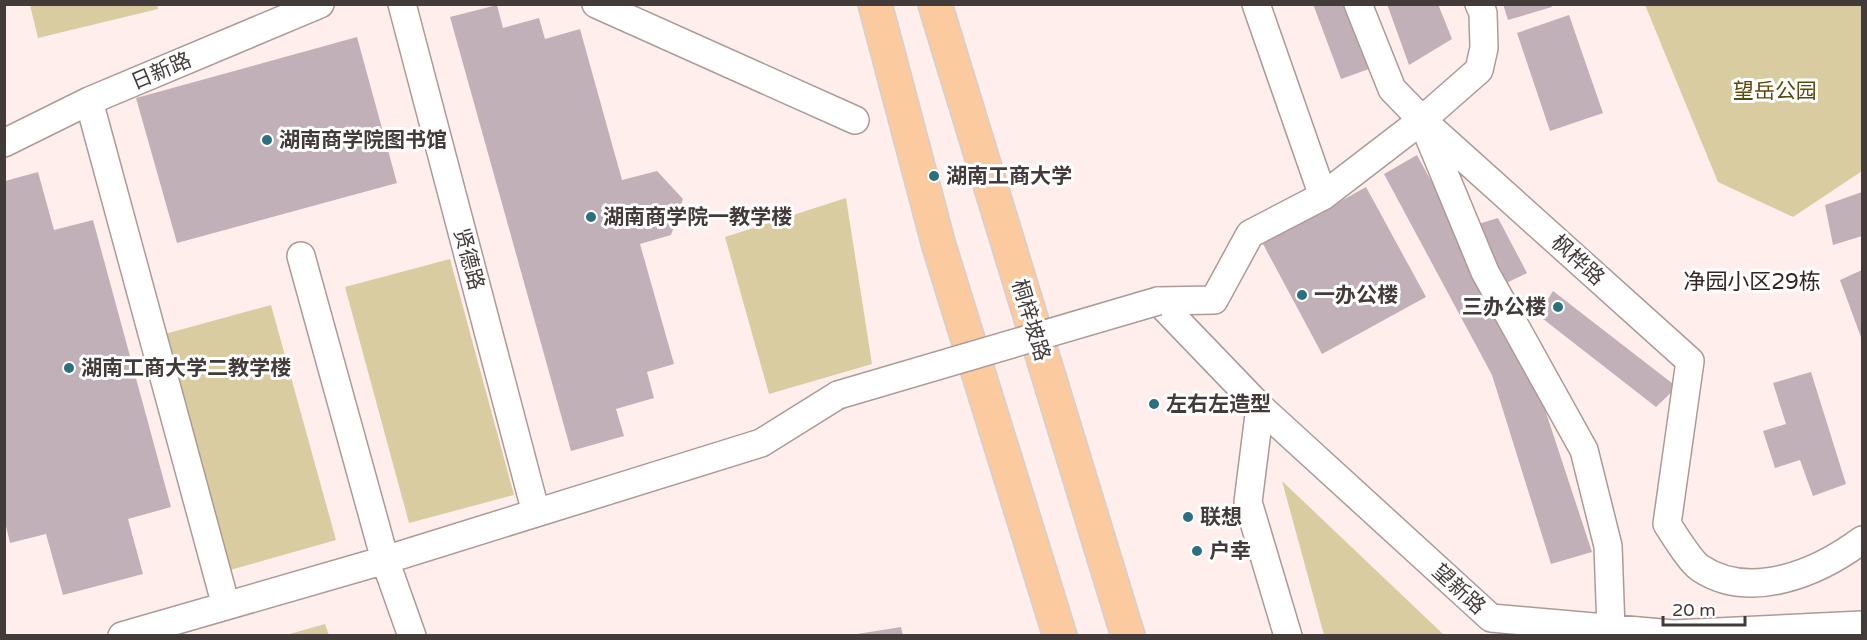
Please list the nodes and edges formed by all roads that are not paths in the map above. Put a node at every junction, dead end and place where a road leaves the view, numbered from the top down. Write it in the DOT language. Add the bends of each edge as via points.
graph roads {
  1 [pos="320,4"];
  2 [pos="402,4"];
  3 [pos="596,4"];
  4 [pos="875,4"];
  5 [pos="935,4"];
  6 [pos="1256,4"];
  7 [pos="1358,4"];
  8 [pos="1479,4"];
  9 [pos="89,100"];
  10 [pos="855,120"];
  11 [pos="1422,120"];
  12 [pos="4,143"];
  13 [pos="1323,196"];
  14 [pos="301,256"];
  15 [pos="1158,301"];
  16 [pos="1260,407"];
  17 [pos="536,513"];
  18 [pos="1863,540"];
  19 [pos="385,560"];
  20 [pos="226,606"];
  21 [pos="1863,625"];
  22 [pos="1611,629"];
  23 [pos="122,636"];
  24 [pos="412,636"];
  25 [pos="1060,636"];
  26 [pos="1128,636"];
  27 [pos="1288,636"];
  1 -- 9 [label="street, 日新路"];
  2 -- 17 [label="street, 贤德路"];
  3 -- 10 [label="street"];
  4 -- 25 [label="main road" via="939,246"];
  5 -- 26 [label="main road, 桐梓坡路"];
  6 -- 13 [label="street"];
  7 -- 11 [label="street" via="1392,88"];
  8 -- 11 [label="street" via="1484,48 1479,70"];
  9 -- 12 [label="street, 日新路"];
  9 -- 20 [label="street"];
  11 -- 13 [label="street"];
  11 -- 18 [label="street, 枫桦路" via="1690,361 1667,524 1699,568 1737,583 1788,579"];
  11 -- 22 [label="street" via="1485,272 1584,450 1608,546"];
  13 -- 15 [label="street" via="1250,234 1214,300"];
  14 -- 19 [label="street"];
  15 -- 16 [label="street, 望新路"];
  15 -- 17 [label="street, bridge" via="838,395 761,443"];
  16 -- 22 [label="street, 望新路" via="1491,618"];
  16 -- 27 [label="street" via="1248,502"];
  17 -- 19 [label="street"];
  19 -- 20 [label="street"];
  19 -- 24 [label="street"];
  20 -- 23 [label="street"];
  21 -- 22 [label="street, 望新路" via="1673,634"];
}
